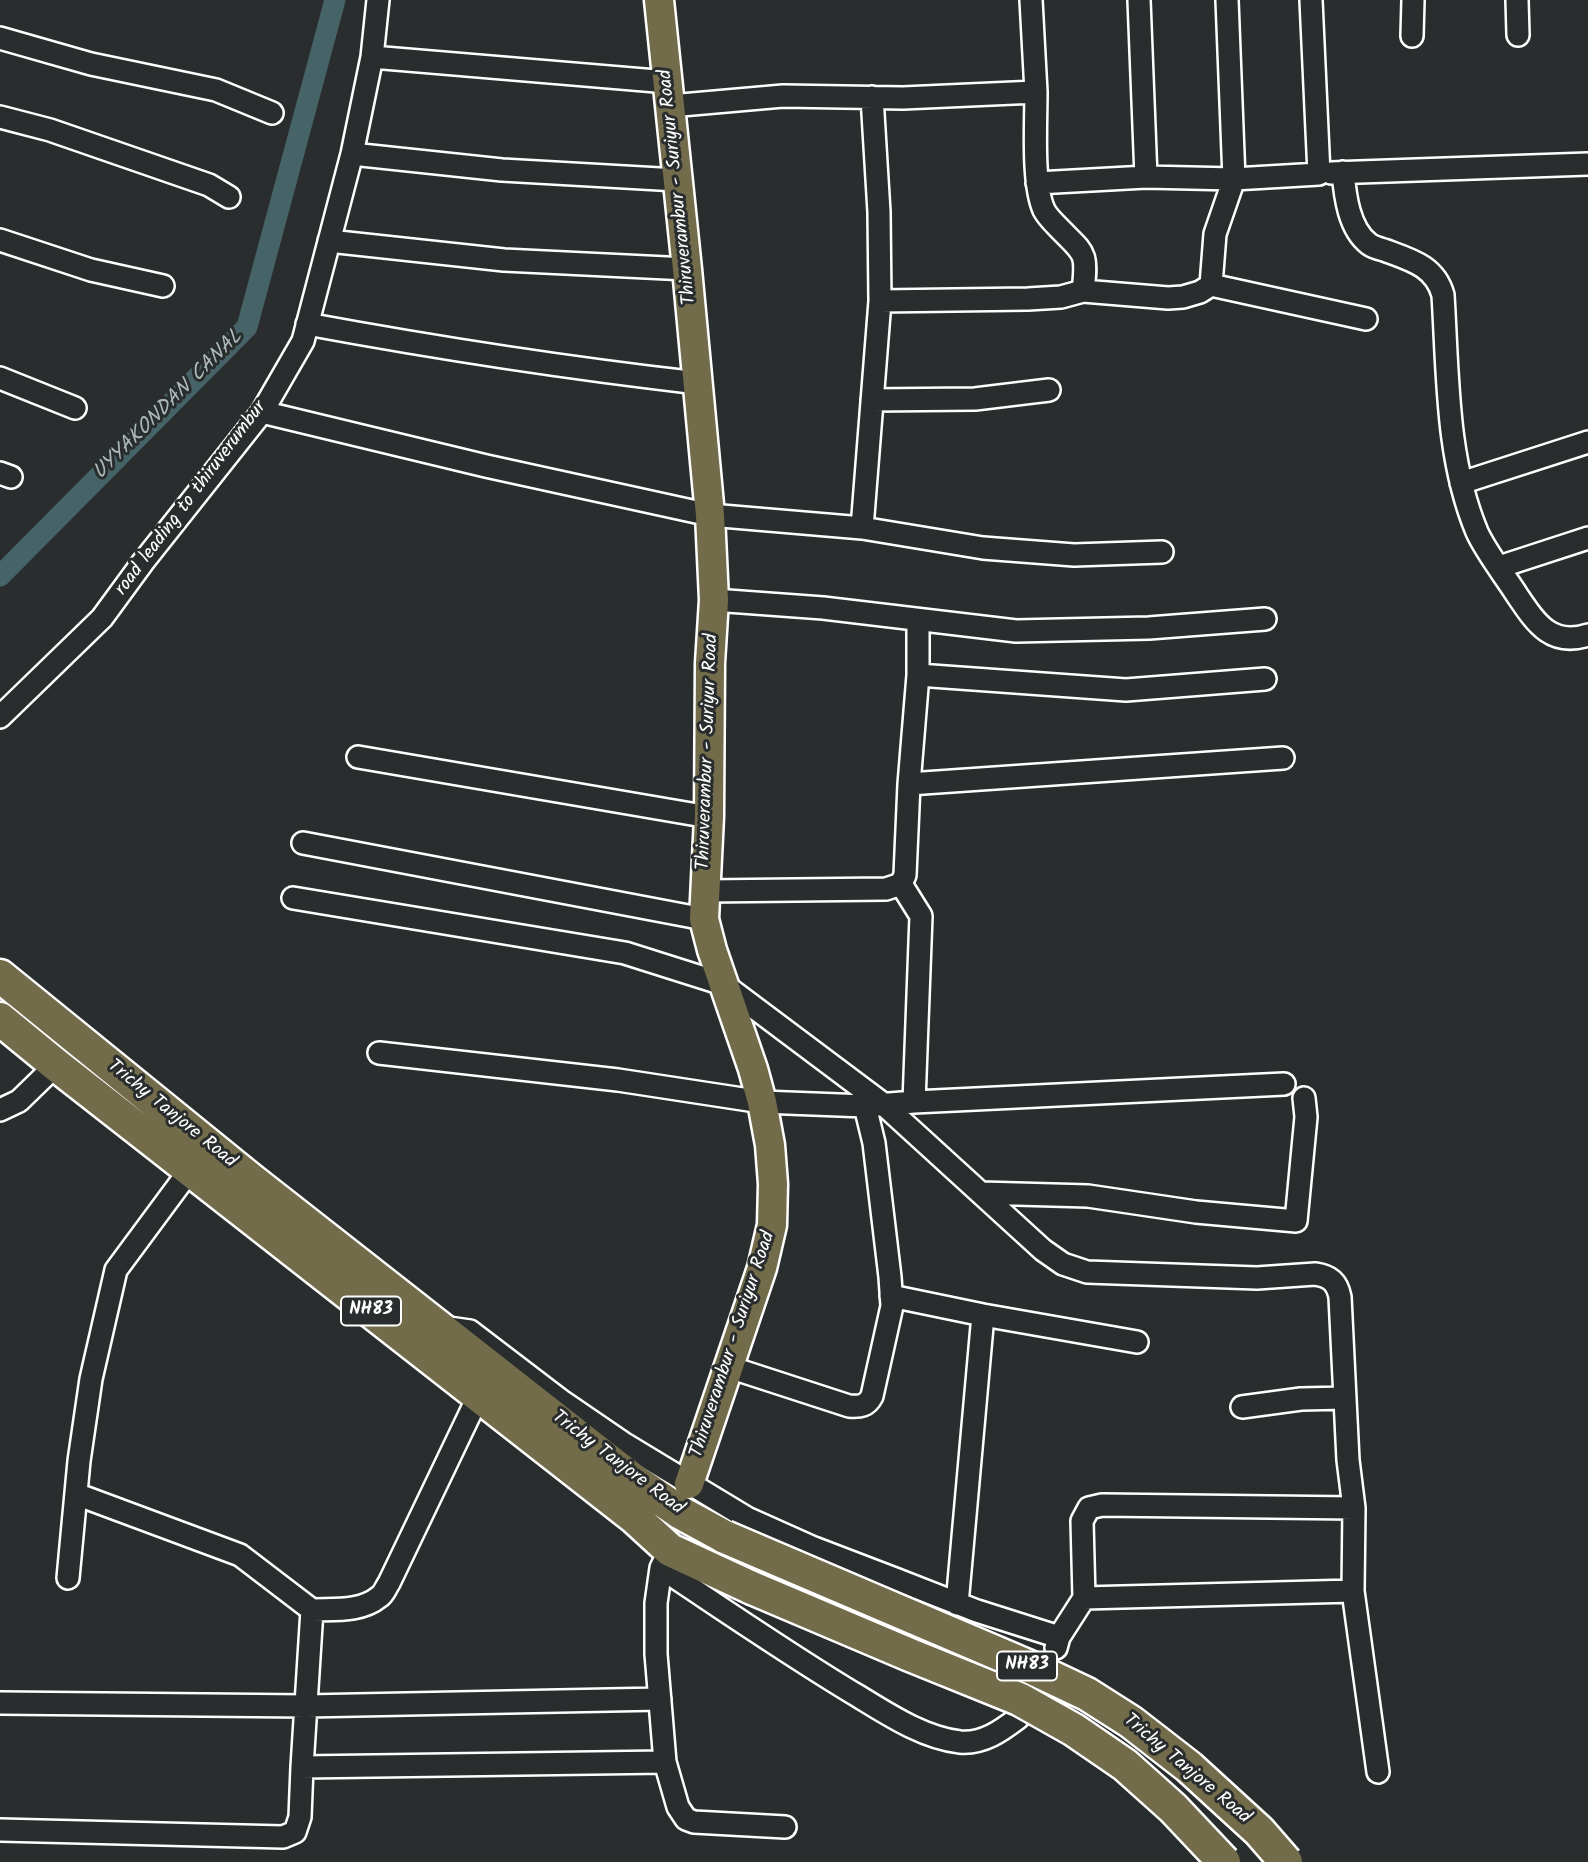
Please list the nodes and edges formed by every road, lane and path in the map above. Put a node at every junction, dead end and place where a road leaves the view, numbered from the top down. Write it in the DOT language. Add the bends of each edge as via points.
graph roads {
  1 [pos="378,0"];
  2 [pos="659,0"];
  3 [pos="1031,0"];
  4 [pos="1139,0"];
  5 [pos="1227,0"];
  6 [pos="1311,0"];
  7 [pos="1413,0"];
  8 [pos="1517,0"];
  9 [pos="1518,35"];
  10 [pos="1412,36"];
  11 [pos="0,38"];
  12 [pos="372,57"];
  13 [pos="1036,92"];
  14 [pos="669,94"];
  15 [pos="886,98"];
  16 [pos="272,113"];
  17 [pos="0,117"];
  18 [pos="352,154"];
  19 [pos="1588,164"];
  20 [pos="1343,173"];
  21 [pos="1319,174"];
  22 [pos="1146,177"];
  23 [pos="1234,179"];
  24 [pos="677,180"];
  25 [pos="1037,183"];
  26 [pos="229,197"];
  27 [pos="0,240"];
  28 [pos="329,242"];
  29 [pos="687,269"];
  30 [pos="1211,285"];
  31 [pos="163,286"];
  32 [pos="1083,291"];
  33 [pos="880,301"];
  34 [pos="1366,318"];
  35 [pos="307,324"];
  36 [pos="0,378"];
  37 [pos="698,383"];
  38 [pos="1049,390"];
  39 [pos="872,400"];
  40 [pos="75,408"];
  41 [pos="262,412"];
  42 [pos="1588,442"];
  43 [pos="1461,483"];
  44 [pos="710,515"];
  45 [pos="863,517"];
  46 [pos="1588,538"];
  47 [pos="1162,552"];
  48 [pos="1499,567"];
  49 [pos="714,600"];
  50 [pos="1265,619"];
  51 [pos="918,620"];
  52 [pos="1588,635"];
  53 [pos="918,675"];
  54 [pos="1265,679"];
  55 [pos="0,717"];
  56 [pos="358,757"];
  57 [pos="1283,758"];
  58 [pos="909,784"];
  59 [pos="709,817"];
  60 [pos="303,843"];
  61 [pos="901,884"];
  62 [pos="292,898"];
  63 [pos="705,905"];
  64 [pos="0,976"];
  65 [pos="723,984"];
  66 [pos="0,1018"];
  67 [pos="379,1053"];
  68 [pos="55,1065"];
  69 [pos="1284,1084"];
  70 [pos="1304,1098"];
  71 [pos="762,1102"];
  72 [pos="914,1102"];
  73 [pos="874,1105"];
  74 [pos="0,1110"];
  75 [pos="190,1170"];
  76 [pos="981,1194"];
  77 [pos="891,1296"];
  78 [pos="983,1315"];
  79 [pos="437,1326"];
  80 [pos="1137,1342"];
  81 [pos="729,1367"];
  82 [pos="479,1395"];
  83 [pos="1345,1398"];
  84 [pos="1242,1407"];
  85 [pos="689,1484"];
  86 [pos="76,1494"];
  87 [pos="1354,1508"];
  88 [pos="666,1559"];
  89 [pos="68,1578"];
  90 [pos="1353,1591"];
  91 [pos="1084,1598"];
  92 [pos="957,1604"];
  93 [pos="312,1610"];
  94 [pos="660,1699"];
  95 [pos="0,1703"];
  96 [pos="306,1706"];
  97 [pos="1018,1718"];
  98 [pos="665,1762"];
  99 [pos="302,1767"];
  100 [pos="1378,1772"];
  101 [pos="785,1827"];
  102 [pos="0,1830"];
  103 [pos="1224,1862"];
  104 [pos="1286,1862"];
  1 -- 12 [label="street, road leading to thiruverumbur"];
  2 -- 14 [label="main road, Thiruverambur - Suriyur Road"];
  3 -- 13 [label="street"];
  4 -- 22 [label="street"];
  5 -- 23 [label="street"];
  6 -- 21 [label="street"];
  7 -- 10 [label="street"];
  8 -- 9 [label="street"];
  11 -- 16 [label="street" via="91,64 216,90"];
  12 -- 14 [label="street"];
  12 -- 18 [label="street, road leading to thiruverumbur"];
  13 -- 15 [label="street"];
  13 -- 25 [label="street"];
  14 -- 15 [label="street"];
  14 -- 24 [label="main road, Thiruverambur - Suriyur Road"];
  15 -- 33 [label="street" via="879,212"];
  17 -- 26 [label="street" via="209,184"];
  18 -- 24 [label="street" via="502,170"];
  18 -- 28 [label="street, road leading to thiruverumbur"];
  19 -- 20 [label="street"];
  20 -- 21 [label="street"];
  20 -- 43 [label="street" via="1345,199 1357,230 1370,245 1431,271 1440,282 1452,431"];
  21 -- 23 [label="street"];
  22 -- 23 [label="street"];
  22 -- 25 [label="street"];
  23 -- 30 [label="street" via="1215,234"];
  24 -- 29 [label="main road, Thiruverambur - Suriyur Road"];
  25 -- 32 [label="street" via="1044,212 1083,251"];
  27 -- 31 [label="street" via="91,271"];
  28 -- 29 [label="street" via="504,260"];
  28 -- 35 [label="street, road leading to thiruverumbur"];
  29 -- 37 [label="main road, Thiruverambur - Suriyur Road"];
  30 -- 32 [label="street" via="1200,292 1168,298"];
  30 -- 34 [label="street"];
  32 -- 33 [label="street" via="1028,299"];
  33 -- 39 [label="street"];
  35 -- 37 [label="street" via="468,353"];
  35 -- 41 [label="street, road leading to thiruverumbur" via="303,341"];
  36 -- 40 [label="street"];
  37 -- 44 [label="main road, Thiruverambur - Suriyur Road"];
  38 -- 39 [label="street" via="975,399"];
  39 -- 45 [label="street"];
  41 -- 44 [label="street"];
  41 -- 55 [label="street, road leading to thiruverumbur" via="102,618"];
  42 -- 43 [label="street"];
  43 -- 48 [label="street" via="1478,533"];
  44 -- 45 [label="street"];
  44 -- 49 [label="main road, Thiruverambur - Suriyur Road"];
  45 -- 47 [label="street" via="983,548 1074,555"];
  46 -- 48 [label="street"];
  48 -- 52 [label="street" via="1541,627 1554,637"];
  49 -- 51 [label="street"];
  49 -- 59 [label="main road, Thiruverambur - Suriyur Road"];
  50 -- 51 [label="street" via="1016,631"];
  51 -- 53 [label="street"];
  53 -- 54 [label="street" via="1126,690"];
  53 -- 58 [label="street"];
  56 -- 59 [label="street"];
  57 -- 58 [label="street"];
  58 -- 61 [label="street"];
  59 -- 63 [label="main road, Thiruverambur - Suriyur Road"];
  60 -- 63 [label="street"];
  61 -- 63 [label="street"];
  61 -- 72 [label="street" via="920,916"];
  62 -- 65 [label="street" via="625,953"];
  63 -- 65 [label="main road, Thiruverambur - Suriyur Road"];
  64 -- 79 [label="highway, Trichy Tanjore Road / NH83"];
  65 -- 71 [label="main road, Thiruverambur - Suriyur Road"];
  65 -- 73 [label="street"];
  66 -- 68 [label="highway, Trichy Tanjore Road / NH83"];
  67 -- 71 [label="street" via="618,1080"];
  68 -- 74 [label="street" via="19,1101"];
  68 -- 75 [label="highway, Trichy Tanjore Road / NH83"];
  69 -- 72 [label="street"];
  70 -- 76 [label="street" via="1296,1220 1196,1212 1088,1196"];
  71 -- 73 [label="street"];
  71 -- 81 [label="main road, Thiruverambur - Suriyur Road" via="770,1145 772,1226"];
  72 -- 73 [label="street"];
  73 -- 76 [label="street"];
  73 -- 77 [label="street"];
  75 -- 82 [label="highway, Trichy Tanjore Road / NH83"];
  75 -- 86 [label="street" via="116,1270 91,1379"];
  76 -- 83 [label="street" via="1043,1250 1063,1264 1087,1272 1325,1276 1338,1287 1340,1297"];
  77 -- 78 [label="street"];
  77 -- 81 [label="street" via="873,1396 866,1405 849,1406"];
  78 -- 80 [label="street"];
  78 -- 92 [label="street"];
  79 -- 85 [label="street" via="470,1331 563,1402"];
  79 -- 104 [label="highway, Trichy Tanjore Road / NH83, bridge" via="681,1513 725,1537 1087,1694 1189,1767"];
  81 -- 85 [label="main road, Thiruverambur - Suriyur Road"];
  82 -- 88 [label="highway, Trichy Tanjore Road / NH83" via="635,1518"];
  82 -- 93 [label="street" via="381,1596 351,1608"];
  83 -- 84 [label="street"];
  83 -- 87 [label="street"];
  85 -- 92 [label="street" via="747,1518"];
  86 -- 89 [label="street"];
  86 -- 93 [label="street" via="240,1555"];
  87 -- 90 [label="street"];
  87 -- 91 [label="street" via="1089,1508 1082,1521"];
  88 -- 94 [label="street" via="656,1603"];
  88 -- 97 [label="street" via="825,1677 936,1737 962,1742 986,1739"];
  88 -- 103 [label="highway, Trichy Tanjore Road / NH83, bridge" via="752,1588 1019,1699 1125,1766"];
  90 -- 91 [label="street"];
  90 -- 100 [label="street"];
  91 -- 92 [label="street" via="1057,1643"];
  93 -- 96 [label="street"];
  94 -- 96 [label="street"];
  94 -- 98 [label="street"];
  95 -- 96 [label="street"];
  96 -- 99 [label="street"];
  98 -- 99 [label="street"];
  98 -- 101 [label="street" via="678,1808 686,1819"];
  99 -- 102 [label="street" via="298,1826 283,1837"];
}
